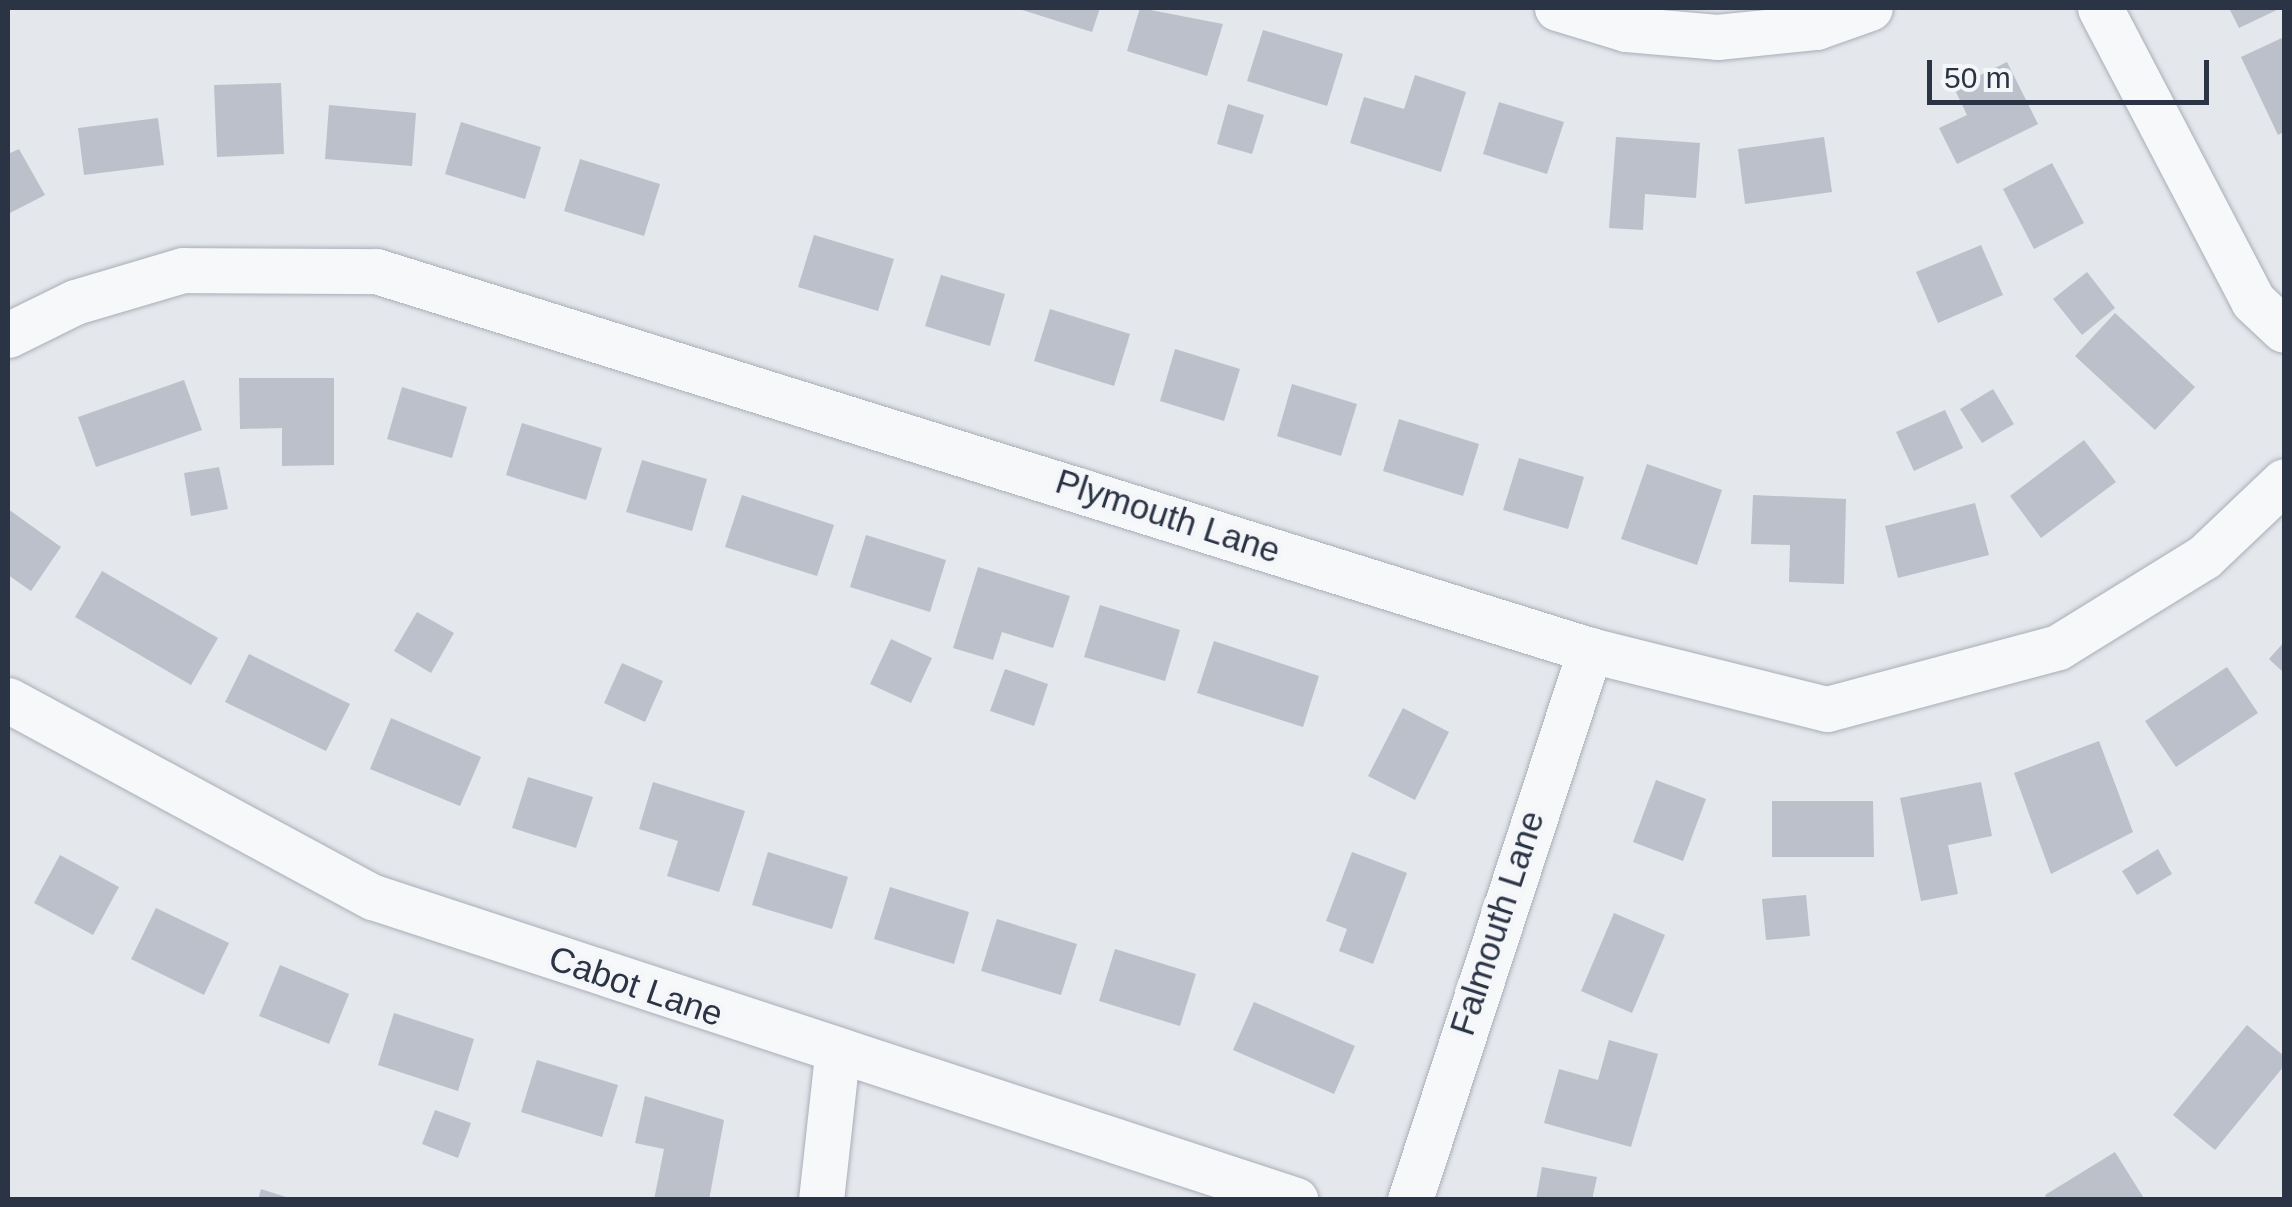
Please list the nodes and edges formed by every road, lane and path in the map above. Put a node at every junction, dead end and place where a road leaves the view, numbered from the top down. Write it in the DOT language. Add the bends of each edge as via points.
graph roads {
  1 [pos="1558,8"];
  2 [pos="1870,8"];
  3 [pos="2100,8"];
  4 [pos="2284,330"];
  5 [pos="8,336"];
  6 [pos="2284,480"];
  7 [pos="1590,650"];
  8 [pos="8,700"];
  9 [pos="837,1054"];
  10 [pos="821,1200"];
  11 [pos="1296,1200"];
  12 [pos="1410,1200"];
  1 -- 2 [label="street" via="1626,29 1717,37 1816,27"];
  3 -- 4 [label="street" via="2253,301"];
  5 -- 7 [label="street, Plymouth Lane" via="75,302 182,270 376,271"];
  6 -- 7 [label="street, Plymouth Lane" via="2204,557 2058,648 1827,708"];
  7 -- 12 [label="street, Falmouth Lane"];
  8 -- 9 [label="street, Cabot Lane" via="373,896"];
  9 -- 10 [label="street"];
  9 -- 11 [label="street, Cabot Lane"];
}
